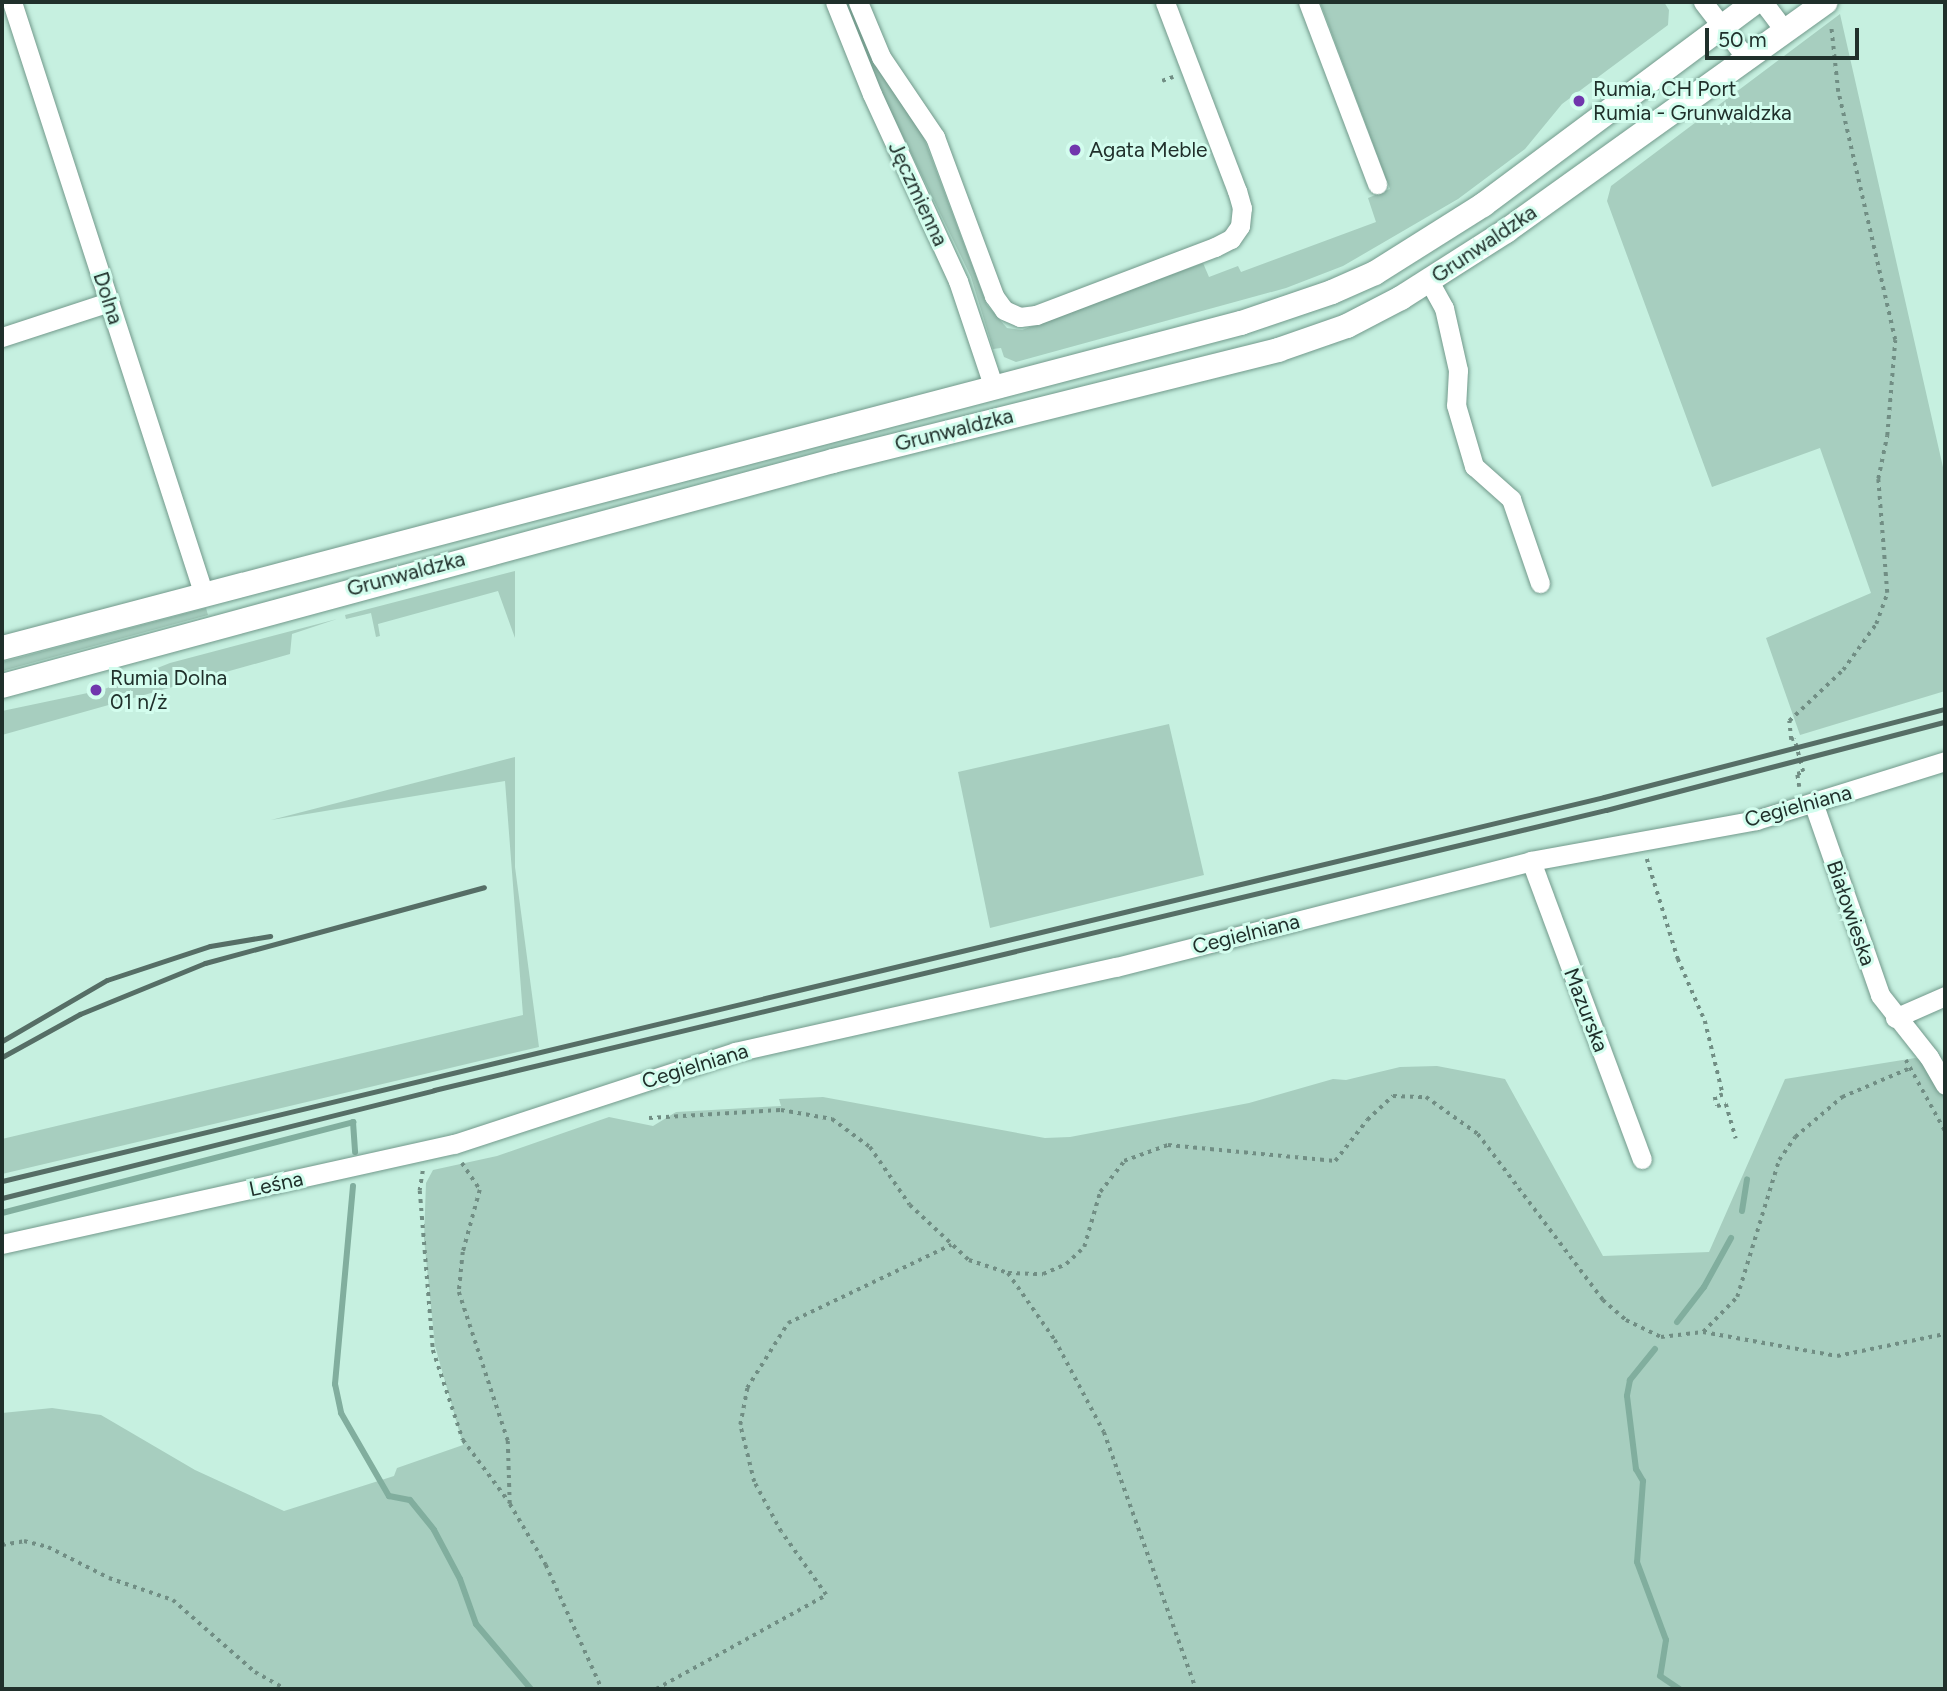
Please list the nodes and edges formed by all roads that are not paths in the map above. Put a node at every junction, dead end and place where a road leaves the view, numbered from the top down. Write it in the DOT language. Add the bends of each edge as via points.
graph roads {
  1 [pos="12,2"];
  2 [pos="835,2"];
  3 [pos="858,2"];
  4 [pos="1165,2"];
  5 [pos="1308,2"];
  6 [pos="1703,2"];
  7 [pos="1755,2"];
  8 [pos="1763,2"];
  9 [pos="1829,9"];
  10 [pos="1722,27"];
  11 [pos="1785,31"];
  12 [pos="1747,59"];
  13 [pos="1377,184"];
  14 [pos="1429,281"];
  15 [pos="109,302"];
  16 [pos="2,337"];
  17 [pos="994,388"];
  18 [pos="1540,583"];
  19 [pos="204,595"];
  20 [pos="2,648"];
  21 [pos="2,686"];
  22 [pos="1945,761"];
  23 [pos="1814,805"];
  24 [pos="1531,861"];
  25 [pos="1945,996"];
  26 [pos="1895,1018"];
  27 [pos="1945,1086"];
  28 [pos="549,1116"];
  29 [pos="1642,1158"];
  30 [pos="2,1244"];
  1 -- 15 [label="street, Dolna"];
  2 -- 17 [label="street, Jęczmienna" via="958,281"];
  3 -- 4 [label="street" via="881,57 934,137 995,296 1004,310 1020,317 1036,315 1215,247 1231,239 1240,226 1242,208 1237,191"];
  5 -- 13 [label="street"];
  6 -- 10 [label="street"];
  7 -- 10 [label="main road, Grunwaldzka"];
  8 -- 11 [label="street"];
  9 -- 11 [label="main road, Grunwaldzka"];
  10 -- 12 [label="street"];
  10 -- 17 [label="main road, Grunwaldzka" via="1483,205 1375,273 1241,323"];
  11 -- 12 [label="main road, Grunwaldzka"];
  12 -- 14 [label="main road, Grunwaldzka"];
  14 -- 18 [label="street" via="1444,307 1458,370 1456,405 1474,466 1511,499"];
  14 -- 21 [label="main road, Grunwaldzka" via="1347,326 1278,350 882,448"];
  15 -- 16 [label="street"];
  15 -- 19 [label="street, Dolna"];
  17 -- 19 [label="main road, Grunwaldzka"];
  19 -- 20 [label="main road, Grunwaldzka"];
  22 -- 23 [label="street, Cegielniana"];
  23 -- 24 [label="street, Cegielniana"];
  23 -- 26 [label="street, Białowieska" via="1880,995"];
  24 -- 28 [label="street, Cegielniana" via="1141,961 735,1052"];
  24 -- 29 [label="street, Mazurska"];
  25 -- 26 [label="street"];
  26 -- 27 [label="street, Białowieska" via="1929,1057"];
  28 -- 30 [label="street, Leśna" via="454,1144"];
}
